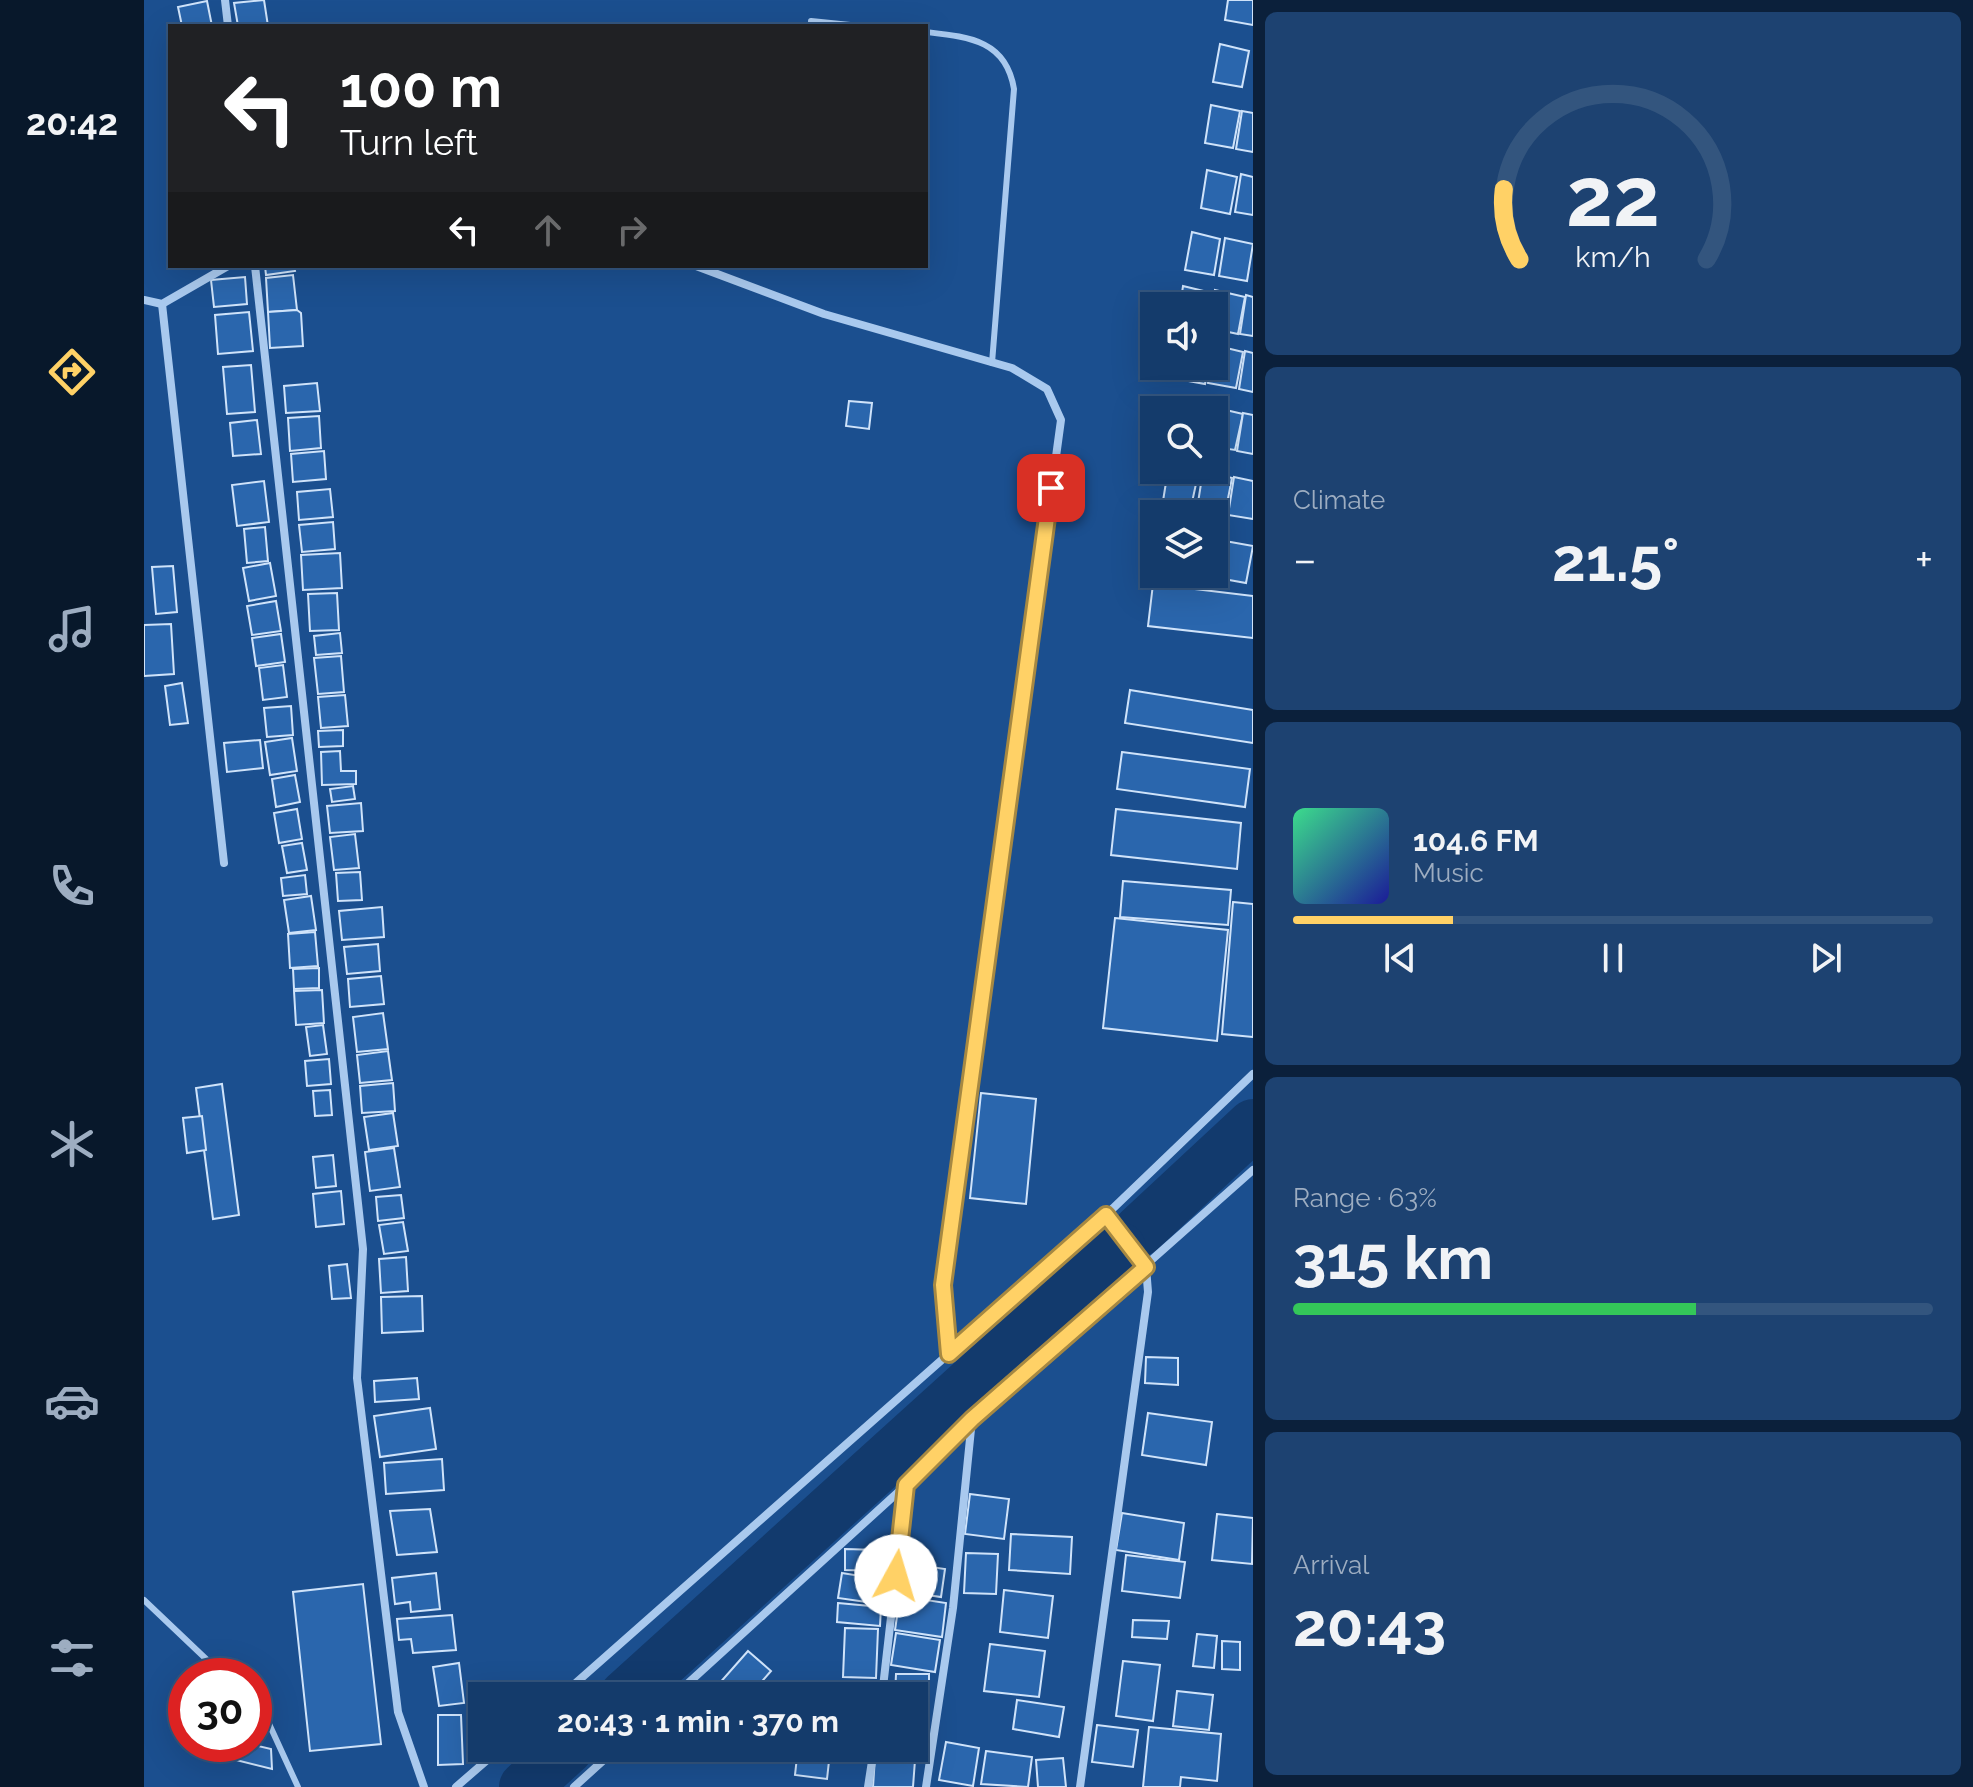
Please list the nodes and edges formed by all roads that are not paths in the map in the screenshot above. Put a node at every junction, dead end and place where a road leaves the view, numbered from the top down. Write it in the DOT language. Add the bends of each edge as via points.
graph roads {
  1 [pos="225,0"];
  2 [pos="811,21"];
  3 [pos="228,24"];
  4 [pos="840,24"];
  5 [pos="928,32"];
  6 [pos="225,268"];
  7 [pos="255,268"];
  8 [pos="701,268"];
  9 [pos="144,300"];
  10 [pos="162,304"];
  11 [pos="992,363"];
  12 [pos="224,863"];
  13 [pos="1253,1074"];
  14 [pos="1253,1170"];
  15 [pos="1106,1215"];
  16 [pos="1146,1267"];
  17 [pos="949,1354"];
  18 [pos="972,1419"];
  19 [pos="906,1485"];
  20 [pos="144,1600"];
  21 [pos="205,1658"];
  22 [pos="577,1682"];
  23 [pos="689,1682"];
  24 [pos="884,1682"];
  25 [pos="272,1730"];
  26 [pos="485,1762"];
  27 [pos="602,1762"];
  28 [pos="872,1762"];
  29 [pos="298,1787"];
  30 [pos="424,1787"];
  31 [pos="456,1787"];
  32 [pos="574,1787"];
  33 [pos="868,1787"];
  34 [pos="926,1787"];
  35 [pos="1080,1787"];
  1 -- 3 [label="street"];
  2 -- 4 [label="lane"];
  5 -- 11 [label="lane" via="955,35 997,50 1011,69 1014,89"];
  6 -- 10 [label="street"];
  7 -- 30 [label="street" via="363,1249 357,1378 398,1712"];
  8 -- 11 [label="street" via="824,314"];
  9 -- 10 [label="street"];
  10 -- 12 [label="street"];
  11 -- 17 [label="street" via="1012,368 1047,389 1061,420 943,1285"];
  13 -- 15 [label="street"];
  14 -- 16 [label="street"];
  15 -- 16 [label="street"];
  15 -- 17 [label="street"];
  16 -- 18 [label="street"];
  16 -- 35 [label="street" via="1148,1292"];
  17 -- 22 [label="street"];
  18 -- 19 [label="street"];
  18 -- 34 [label="street" via="953,1608"];
  19 -- 23 [label="street"];
  19 -- 24 [label="street"];
  20 -- 21 [label="lane"];
  25 -- 29 [label="lane"];
  26 -- 31 [label="street"];
  27 -- 32 [label="street"];
  28 -- 33 [label="street"];
}
